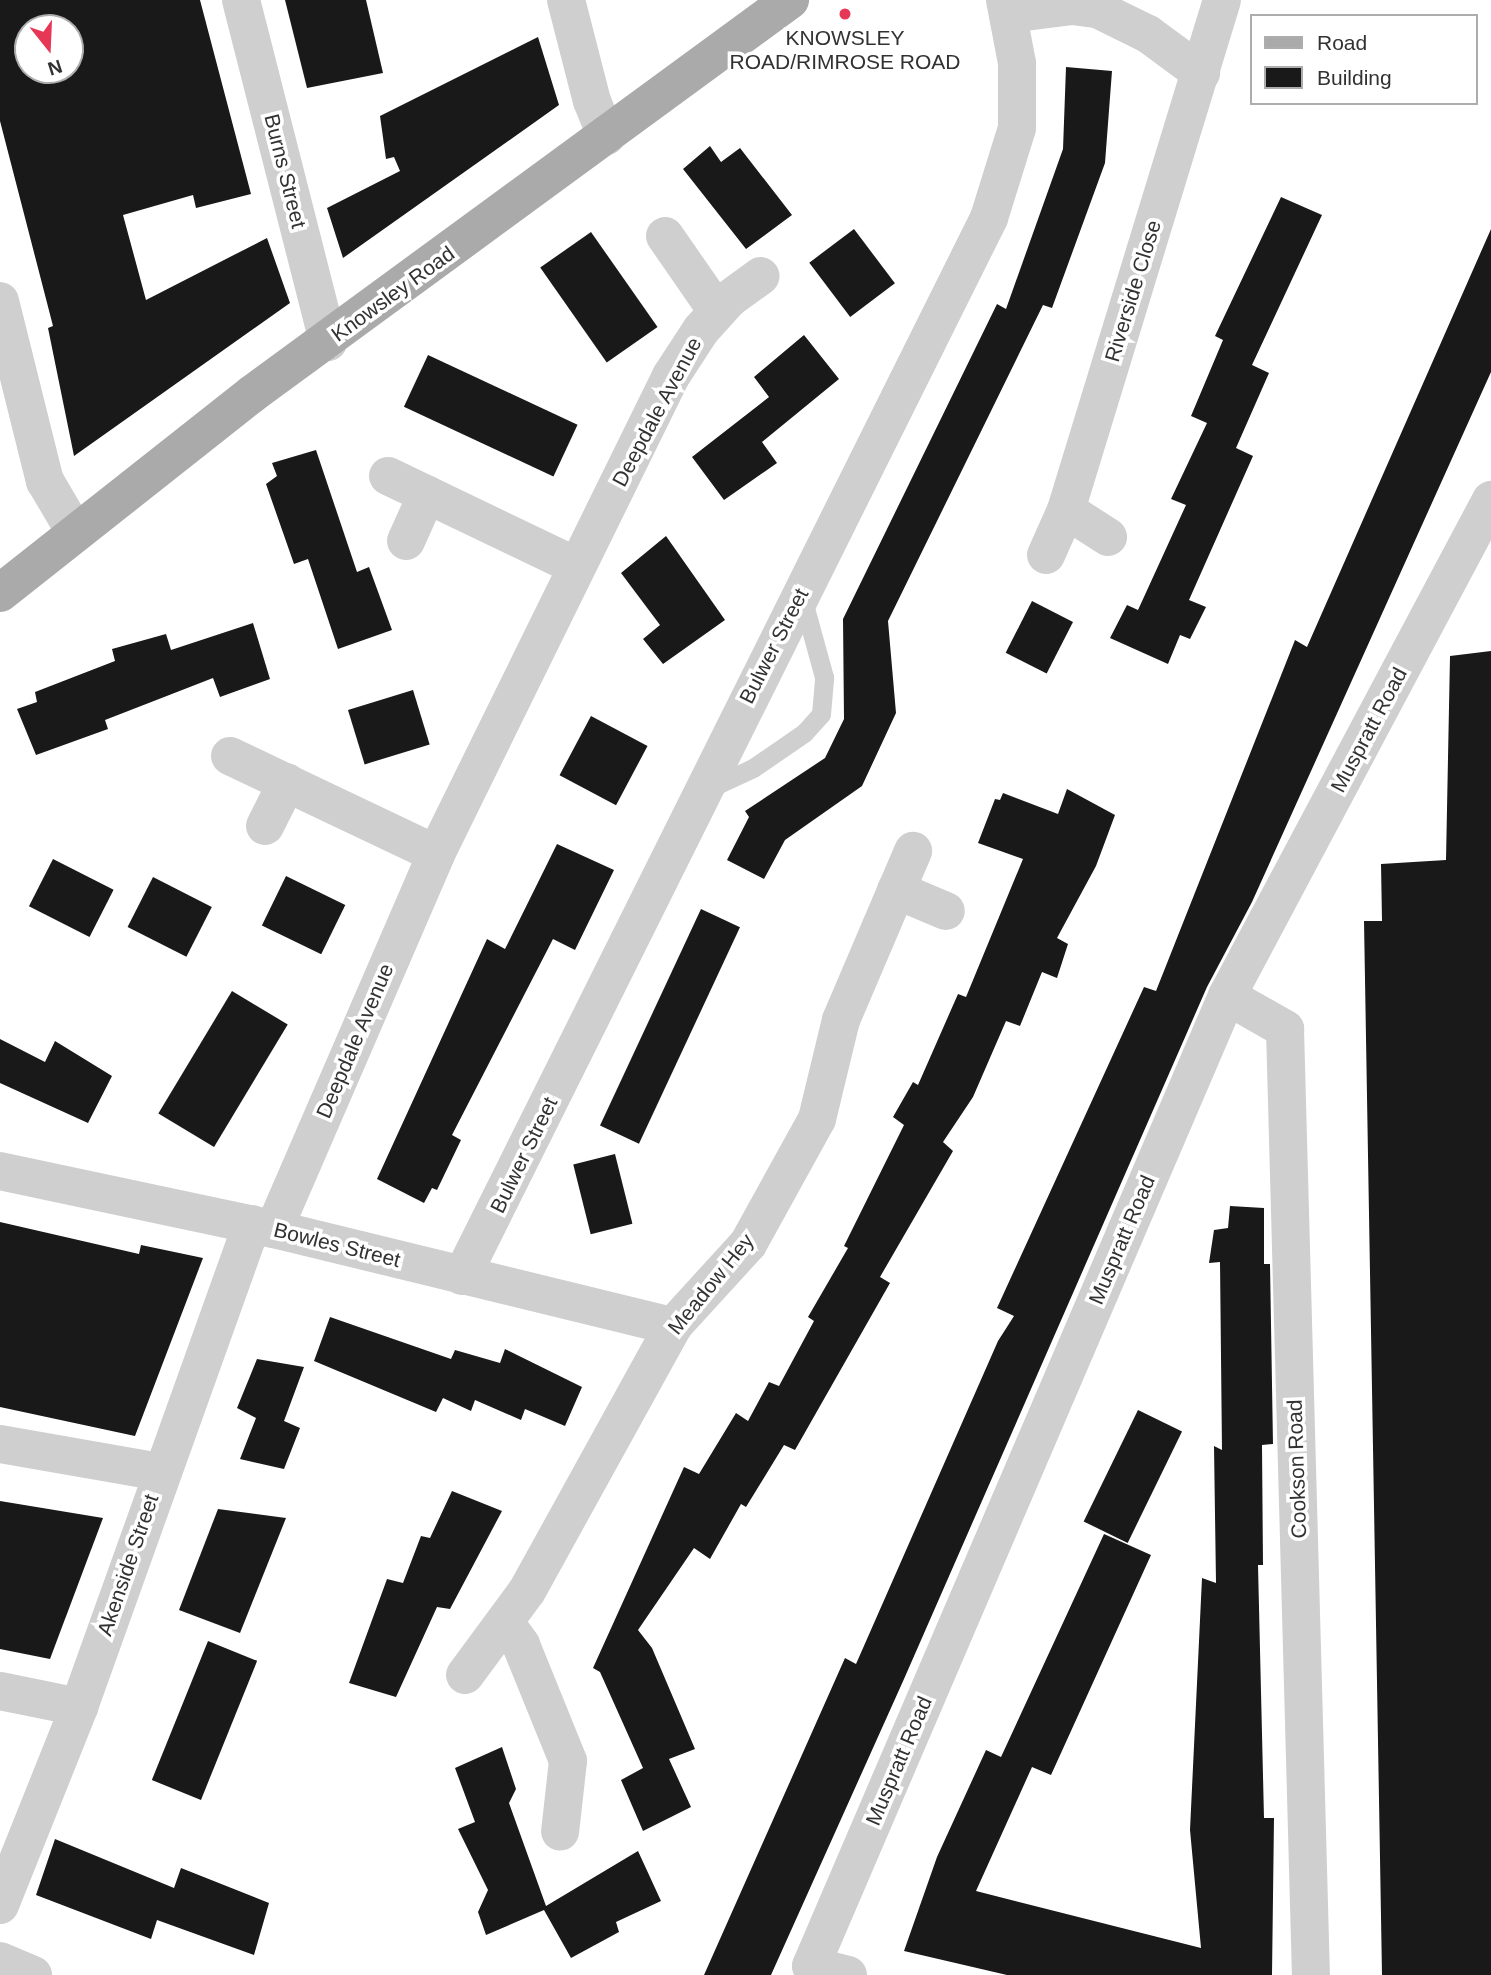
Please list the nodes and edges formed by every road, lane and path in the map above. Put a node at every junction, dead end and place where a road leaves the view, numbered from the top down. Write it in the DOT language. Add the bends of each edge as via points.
graph roads {
  1 [pos="241,0"];
  2 [pos="566,0"];
  3 [pos="790,0"];
  4 [pos="1222,0"];
  5 [pos="1007,7"];
  6 [pos="1201,73"];
  7 [pos="606,136"];
  8 [pos="665,236"];
  9 [pos="761,276"];
  10 [pos="0,301"];
  11 [pos="717,311"];
  12 [pos="328,342"];
  13 [pos="388,476"];
  14 [pos="427,495"];
  15 [pos="1491,500"];
  16 [pos="1066,510"];
  17 [pos="75,532"];
  18 [pos="1108,537"];
  19 [pos="406,541"];
  20 [pos="1046,555"];
  21 [pos="576,566"];
  22 [pos="0,593"];
  23 [pos="801,593"];
  24 [pos="230,756"];
  25 [pos="287,782"];
  26 [pos="701,793"];
  27 [pos="265,826"];
  28 [pos="913,852"];
  29 [pos="436,854"];
  30 [pos="896,890"];
  31 [pos="946,911"];
  32 [pos="1227,996"];
  33 [pos="0,1171"];
  34 [pos="263,1227"];
  35 [pos="462,1276"];
  36 [pos="673,1326"];
  37 [pos="0,1444"];
  38 [pos="160,1472"];
  39 [pos="506,1624"];
  40 [pos="465,1675"];
  41 [pos="0,1691"];
  42 [pos="79,1707"];
  43 [pos="560,1832"];
  44 [pos="0,1905"];
  45 [pos="0,1961"];
  46 [pos="33,1975"];
  47 [pos="848,1975"];
  48 [pos="1311,1975"];
  1 -- 12 [label="street, Burns Street"];
  2 -- 7 [label="street" via="592,101"];
  3 -- 7 [label="main road, Knowsley Road"];
  4 -- 6 [label="street, Riverside Close"];
  5 -- 6 [label="street" via="1097,9 1148,34"];
  5 -- 23 [label="street, Bulwer Street" via="1018,95 1015,138 1001,188"];
  6 -- 16 [label="street, Riverside Close"];
  7 -- 12 [label="main road, Knowsley Road"];
  8 -- 11 [label="street"];
  9 -- 11 [label="street, Deepdale Avenue"];
  10 -- 17 [label="street" via="45,481"];
  11 -- 21 [label="street, Deepdale Avenue" via="671,376"];
  12 -- 17 [label="main road, Knowsley Road" via="252,394"];
  13 -- 14 [label="street"];
  14 -- 19 [label="street"];
  14 -- 21 [label="street"];
  15 -- 32 [label="street, Muspratt Road"];
  16 -- 18 [label="street"];
  16 -- 20 [label="street, Riverside Close"];
  17 -- 22 [label="main road, Knowsley Road"];
  21 -- 29 [label="street, Deepdale Avenue"];
  23 -- 26 [label="street, Bulwer Street"];
  23 -- 26 [label="lane" via="824,677 821,714 804,733 753,768"];
  24 -- 25 [label="street"];
  25 -- 27 [label="street"];
  25 -- 29 [label="street"];
  26 -- 35 [label="street, Bulwer Street"];
  28 -- 30 [label="street, Meadow Hey"];
  29 -- 34 [label="street, Deepdale Avenue"];
  30 -- 31 [label="street"];
  30 -- 36 [label="street, Meadow Hey" via="841,1020 817,1119 748,1244"];
  32 -- 47 [label="street, Muspratt Road" via="811,1966"];
  32 -- 48 [label="street, Cookson Road" via="1285,1029"];
  33 -- 34 [label="street, Bowles Street"];
  34 -- 35 [label="street, Bowles Street"];
  34 -- 38 [label="street, Akenside Street"];
  35 -- 36 [label="street, Bowles Street"];
  36 -- 39 [label="street, Meadow Hey"];
  37 -- 38 [label="street"];
  38 -- 42 [label="street, Akenside Street"];
  39 -- 40 [label="street, Meadow Hey"];
  39 -- 43 [label="street" via="521,1645 568,1761"];
  41 -- 42 [label="street"];
  42 -- 44 [label="street, Akenside Street"];
  45 -- 46 [label="street"];
}
